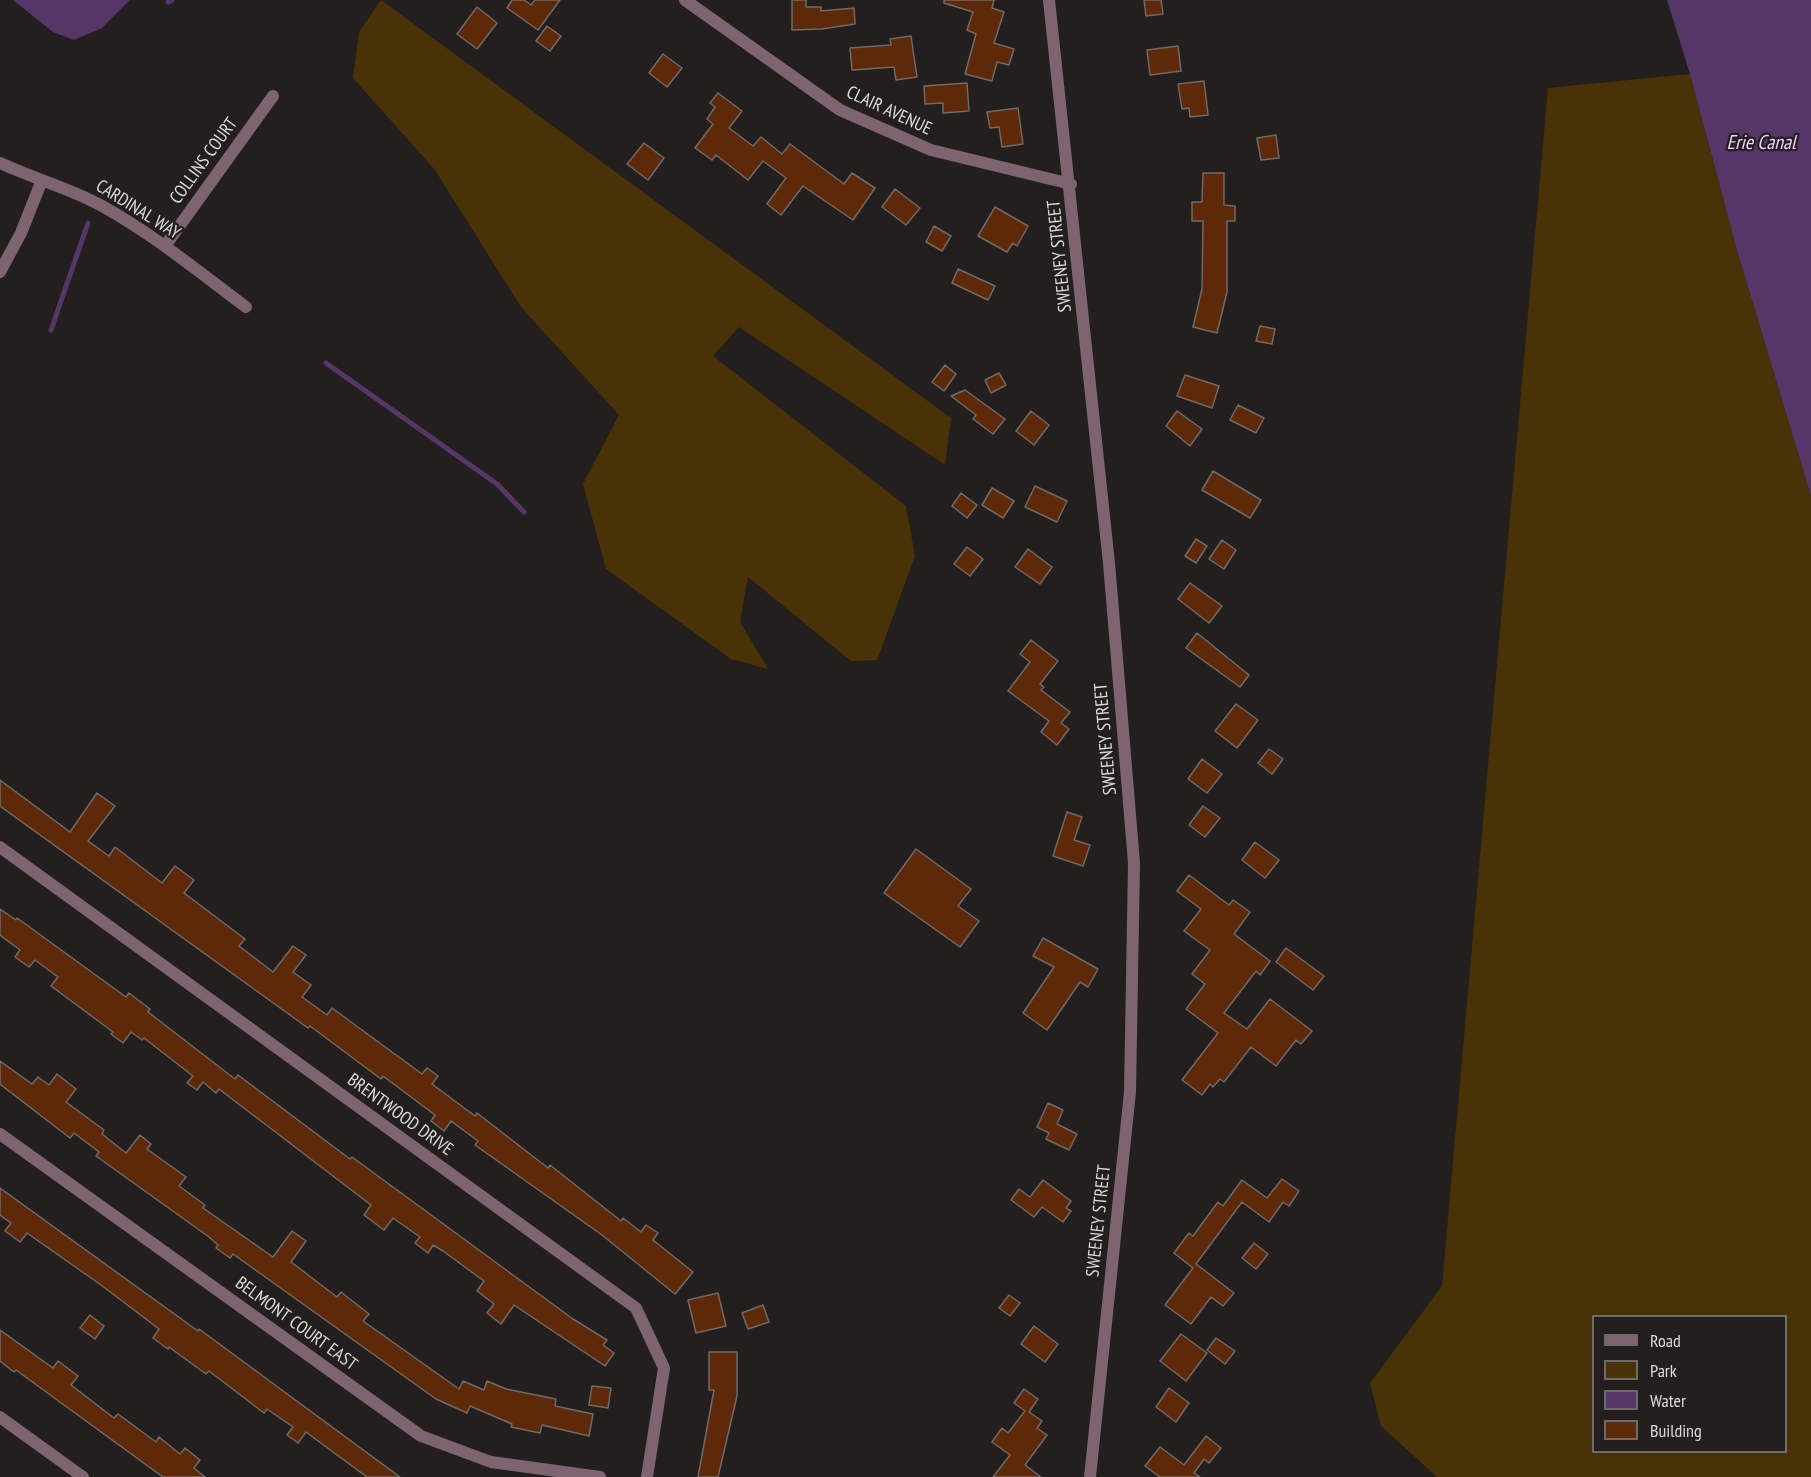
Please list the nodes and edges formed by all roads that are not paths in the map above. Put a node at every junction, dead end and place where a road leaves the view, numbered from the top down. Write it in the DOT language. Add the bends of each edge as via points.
graph roads {
  1 [pos="685,0"];
  2 [pos="1049,0"];
  3 [pos="273,96"];
  4 [pos="0,163"];
  5 [pos="42,180"];
  6 [pos="1071,184"];
  7 [pos="165,246"];
  8 [pos="0,272"];
  9 [pos="246,307"];
  10 [pos="0,847"];
  11 [pos="0,1134"];
  12 [pos="0,1417"];
  13 [pos="83,1477"];
  14 [pos="600,1477"];
  15 [pos="647,1477"];
  16 [pos="1090,1477"];
  1 -- 6 [label="street, CLAIR AVENUE" via="840,110 931,150"];
  2 -- 6 [label="street, SWEENEY STREET"];
  3 -- 7 [label="street, COLLINS COURT"];
  4 -- 5 [label="street, CARDINAL WAY"];
  5 -- 7 [label="street, CARDINAL WAY" via="103,206"];
  5 -- 8 [label="street"];
  6 -- 16 [label="street, SWEENEY STREET" via="1134,863 1130,1092"];
  7 -- 9 [label="street, CARDINAL WAY"];
  10 -- 15 [label="street, BRENTWOOD DRIVE" via="636,1308 664,1368"];
  11 -- 14 [label="street, BELMONT COURT EAST" via="421,1436 491,1462"];
  12 -- 13 [label="street"];
}
